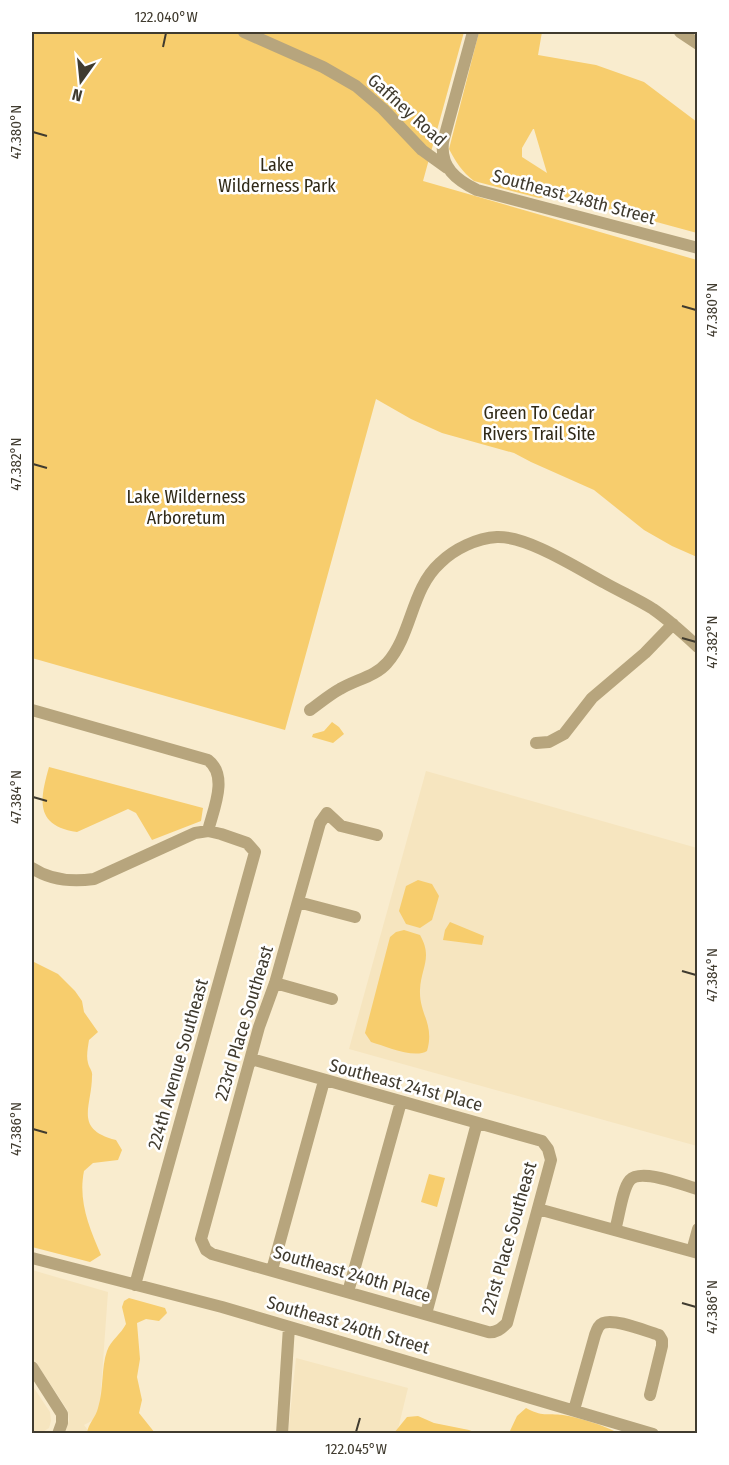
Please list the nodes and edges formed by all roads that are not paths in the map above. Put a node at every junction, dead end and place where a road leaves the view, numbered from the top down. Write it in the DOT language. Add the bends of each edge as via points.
graph roads {
  1 [pos="244,32"];
  2 [pos="473,32"];
  3 [pos="680,32"];
  4 [pos="698,44"];
  5 [pos="448,169"];
  6 [pos="698,248"];
  7 [pos="673,624"];
  8 [pos="698,647"];
  9 [pos="32,710"];
  10 [pos="310,710"];
  11 [pos="536,743"];
  12 [pos="208,831"];
  13 [pos="377,836"];
  14 [pos="32,868"];
  15 [pos="298,902"];
  16 [pos="355,917"];
  17 [pos="275,983"];
  18 [pos="332,999"];
  19 [pos="250,1059"];
  20 [pos="324,1081"];
  21 [pos="401,1102"];
  22 [pos="477,1123"];
  23 [pos="549,1149"];
  24 [pos="698,1190"];
  25 [pos="538,1209"];
  26 [pos="698,1229"];
  27 [pos="615,1230"];
  28 [pos="203,1245"];
  29 [pos="694,1252"];
  30 [pos="32,1258"];
  31 [pos="272,1270"];
  32 [pos="135,1285"];
  33 [pos="348,1292"];
  34 [pos="426,1314"];
  35 [pos="289,1327"];
  36 [pos="493,1333"];
  37 [pos="32,1367"];
  38 [pos="650,1395"];
  39 [pos="574,1410"];
  40 [pos="58,1434"];
  41 [pos="282,1434"];
  42 [pos="653,1434"];
  1 -- 5 [label="street, Gaffney Road" via="356,87 422,150"];
  2 -- 5 [label="street" via="443,142 442,156"];
  3 -- 4 [label="street"];
  5 -- 6 [label="street, Southeast 248th Street" via="477,190"];
  7 -- 8 [label="street"];
  7 -- 10 [label="street" via="632,598 524,542 498,537 482,539 463,547 430,574 395,651 380,670 339,689"];
  7 -- 11 [label="street" via="592,698 564,734 549,742"];
  9 -- 12 [label="street" via="208,760 219,778"];
  12 -- 14 [label="street" via="187,836 94,879 59,878"];
  12 -- 32 [label="street, 224th Avenue Southeast" via="247,843 255,852"];
  13 -- 15 [label="street, 223rd Place Southeast" via="341,825 327,813 316,833"];
  15 -- 16 [label="street"];
  15 -- 17 [label="street, 223rd Place Southeast"];
  17 -- 18 [label="street"];
  17 -- 19 [label="street, 223rd Place Southeast"];
  19 -- 20 [label="street, Southeast 241st Place"];
  19 -- 28 [label="street, 223rd Place Southeast" via="201,1234"];
  20 -- 21 [label="street, Southeast 241st Place"];
  20 -- 31 [label="street"];
  21 -- 22 [label="street, Southeast 241st Place"];
  21 -- 33 [label="street"];
  22 -- 23 [label="street, Southeast 241st Place" via="542,1142"];
  22 -- 34 [label="street"];
  23 -- 25 [label="street, 221st Place Southeast" via="551,1160"];
  24 -- 27 [label="street" via="648,1175 635,1177 629,1181"];
  25 -- 27 [label="street"];
  25 -- 36 [label="street, 221st Place Southeast" via="507,1323"];
  26 -- 29 [label="street"];
  27 -- 29 [label="street"];
  28 -- 31 [label="street, Southeast 240th Place" via="212,1254"];
  30 -- 32 [label="street, Southeast 240th Street"];
  31 -- 33 [label="street, Southeast 240th Place"];
  32 -- 35 [label="street, Southeast 240th Street"];
  33 -- 34 [label="street, Southeast 240th Place"];
  34 -- 36 [label="street, Southeast 240th Place"];
  35 -- 39 [label="street, Southeast 240th Street"];
  35 -- 41 [label="street"];
  37 -- 40 [label="street" via="62,1414"];
  38 -- 39 [label="street" via="662,1340 658,1335 605,1322 595,1335"];
  39 -- 42 [label="street, Southeast 240th Street"];
}
